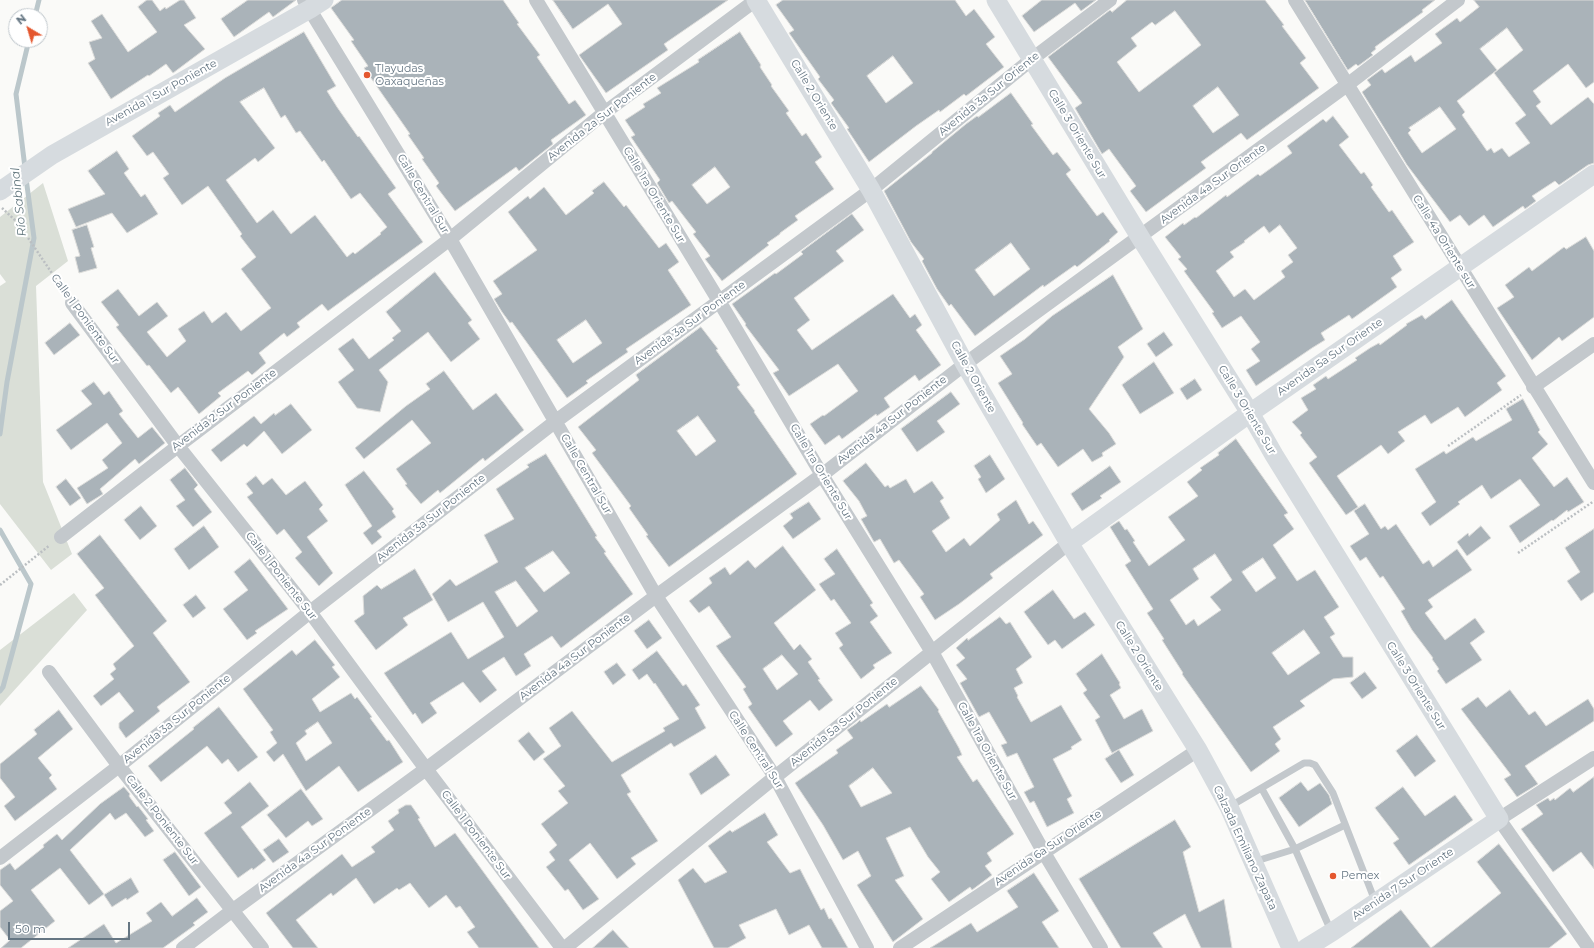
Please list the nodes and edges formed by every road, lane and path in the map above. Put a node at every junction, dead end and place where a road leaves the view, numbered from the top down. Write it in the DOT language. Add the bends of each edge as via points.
graph roads {
  1 [pos="536,0"];
  2 [pos="756,0"];
  3 [pos="996,0"];
  4 [pos="1110,0"];
  5 [pos="1295,0"];
  6 [pos="1458,0"];
  7 [pos="313,3"];
  8 [pos="1032,58"];
  9 [pos="1347,85"];
  10 [pos="604,113"];
  11 [pos="1594,174"];
  12 [pos="4,188"];
  13 [pos="871,190"];
  14 [pos="0,206"];
  15 [pos="1140,237"];
  16 [pos="450,239"];
  17 [pos="1459,267"];
  18 [pos="719,301"];
  19 [pos="72,303"];
  20 [pos="1594,344"];
  21 [pos="965,364"];
  22 [pos="1533,386"];
  23 [pos="1250,413"];
  24 [pos="556,421"];
  25 [pos="178,446"];
  26 [pos="1448,446"];
  27 [pos="822,475"];
  28 [pos="1594,483"];
  29 [pos="1594,501"];
  30 [pos="61,537"];
  31 [pos="1069,543"];
  32 [pos="1518,553"];
  33 [pos="0,584"];
  34 [pos="656,596"];
  35 [pos="310,612"];
  36 [pos="932,652"];
  37 [pos="49,672"];
  38 [pos="1198,750"];
  39 [pos="1594,758"];
  40 [pos="119,766"];
  41 [pos="426,769"];
  42 [pos="775,777"];
  43 [pos="1262,789"];
  44 [pos="1229,807"];
  45 [pos="1499,819"];
  46 [pos="1345,825"];
  47 [pos="1295,849"];
  48 [pos="1043,851"];
  49 [pos="0,858"];
  50 [pos="1253,862"];
  51 [pos="1375,903"];
  52 [pos="233,910"];
  53 [pos="1335,940"];
  54 [pos="183,948"];
  55 [pos="262,948"];
  56 [pos="563,948"];
  57 [pos="867,948"];
  58 [pos="900,948"];
  59 [pos="1100,948"];
  60 [pos="1290,948"];
  61 [pos="1306,948"];
  62 [pos="1589,948"];
  1 -- 10 [label="street, Calle 1ra Oriente Sur"];
  2 -- 10 [label="street, Avenida 2a Sur Poniente"];
  2 -- 13 [label="main road, Calle 2 Oriente"];
  3 -- 8 [label="main road, Calle 3 Oriente Sur"];
  4 -- 8 [label="street, Avenida 3a Sur Oriente"];
  5 -- 9 [label="street, Calle 4a Oriente sur"];
  6 -- 9 [label="street, Avenida 4a Sur Oriente"];
  7 -- 12 [label="main road, Avenida 1 Sur Poniente" via="52,155"];
  7 -- 16 [label="street, Calle Central Sur"];
  8 -- 13 [label="street, Avenida 3a Sur Oriente"];
  8 -- 15 [label="main road, Calle 3 Oriente Sur"];
  9 -- 15 [label="street, Avenida 4a Sur Oriente"];
  9 -- 17 [label="street, Calle 4a Oriente sur"];
  10 -- 16 [label="street, Avenida 2a Sur Poniente"];
  10 -- 18 [label="street, Calle 1ra Oriente Sur"];
  11 -- 17 [label="main road, Avenida 5a Sur Oriente"];
  13 -- 18 [label="street, Avenida 3a Sur Poniente"];
  13 -- 21 [label="main road, Calle 2 Oriente"];
  14 -- 19 [label="path, Calle 1 Poniente Sur" via="18,223"];
  15 -- 21 [label="street, Avenida 4a Sur Oriente"];
  15 -- 23 [label="main road, Calle 3 Oriente Sur"];
  16 -- 24 [label="street, Calle Central Sur"];
  16 -- 25 [label="street, Avenida 2 Sur Poniente"];
  17 -- 22 [label="street, Calle 4a Oriente sur"];
  17 -- 23 [label="main road, Avenida 5a Sur Oriente"];
  18 -- 24 [label="street, Avenida 3a Sur Poniente"];
  18 -- 27 [label="street, Calle 1ra Oriente Sur"];
  19 -- 25 [label="street, Calle 1 Poniente Sur"];
  20 -- 22 [label="street"];
  21 -- 27 [label="street, Avenida 4a Sur Poniente"];
  21 -- 31 [label="main road, Calle 2 Oriente"];
  22 -- 26 [label="path"];
  22 -- 28 [label="street, Calle 4a Oriente sur"];
  23 -- 31 [label="main road, Avenida 5a Sur Oriente"];
  23 -- 45 [label="main road, Calle 3 Oriente Sur"];
  24 -- 34 [label="street, Calle Central Sur"];
  24 -- 35 [label="street, Avenida 3a Sur Poniente"];
  25 -- 30 [label="street, Avenida 2 Sur Poniente"];
  25 -- 35 [label="street, Calle 1 Poniente Sur"];
  27 -- 34 [label="street, Avenida 4a Sur Poniente"];
  27 -- 36 [label="street, Calle 1ra Oriente Sur"];
  29 -- 32 [label="path"];
  30 -- 33 [label="path"];
  31 -- 36 [label="street, Avenida 5a Sur Poniente"];
  31 -- 38 [label="main road, Calle 2 Oriente"];
  34 -- 41 [label="street, Avenida 4a Sur Poniente"];
  34 -- 42 [label="street, Calle Central Sur"];
  35 -- 40 [label="street, Avenida 3a Sur Poniente"];
  35 -- 41 [label="street, Calle 1 Poniente Sur"];
  36 -- 42 [label="street, Avenida 5a Sur Poniente"];
  36 -- 48 [label="street, Calle 1ra Oriente Sur"];
  37 -- 40 [label="street, Calle 2 Poniente Sur"];
  38 -- 44 [label="main road, Calzada Emiliano Zapata"];
  38 -- 48 [label="street, Avenida 6a Sur Oriente"];
  39 -- 45 [label="street"];
  40 -- 49 [label="street, Avenida 3a Sur Poniente"];
  40 -- 52 [label="street, Calle 2 Poniente Sur"];
  41 -- 52 [label="street, Avenida 4a Sur Poniente"];
  41 -- 56 [label="street, Calle 1 Poniente Sur"];
  42 -- 56 [label="street, Avenida 5a Sur Poniente"];
  42 -- 57 [label="street, Calle Central Sur"];
  43 -- 44 [label="lane"];
  43 -- 46 [label="lane" via="1304,763 1315,765 1333,793"];
  43 -- 47 [label="lane"];
  44 -- 50 [label="main road, Calzada Emiliano Zapata"];
  45 -- 51 [label="main road, Avenida 7 Sur Oriente"];
  45 -- 62 [label="street"];
  46 -- 47 [label="lane"];
  46 -- 51 [label="lane"];
  47 -- 50 [label="lane"];
  47 -- 53 [label="lane"];
  48 -- 58 [label="street, Avenida 6a Sur Oriente"];
  48 -- 59 [label="street, Calle 1ra Oriente Sur"];
  50 -- 60 [label="main road, Calzada Emiliano Zapata"];
  51 -- 53 [label="main road, Avenida 7 Sur Oriente"];
  52 -- 54 [label="street, Avenida 4a Sur Poniente"];
  52 -- 55 [label="street, Calle 2 Poniente Sur"];
  53 -- 61 [label="main road, Avenida 7 Sur Oriente"];
}
